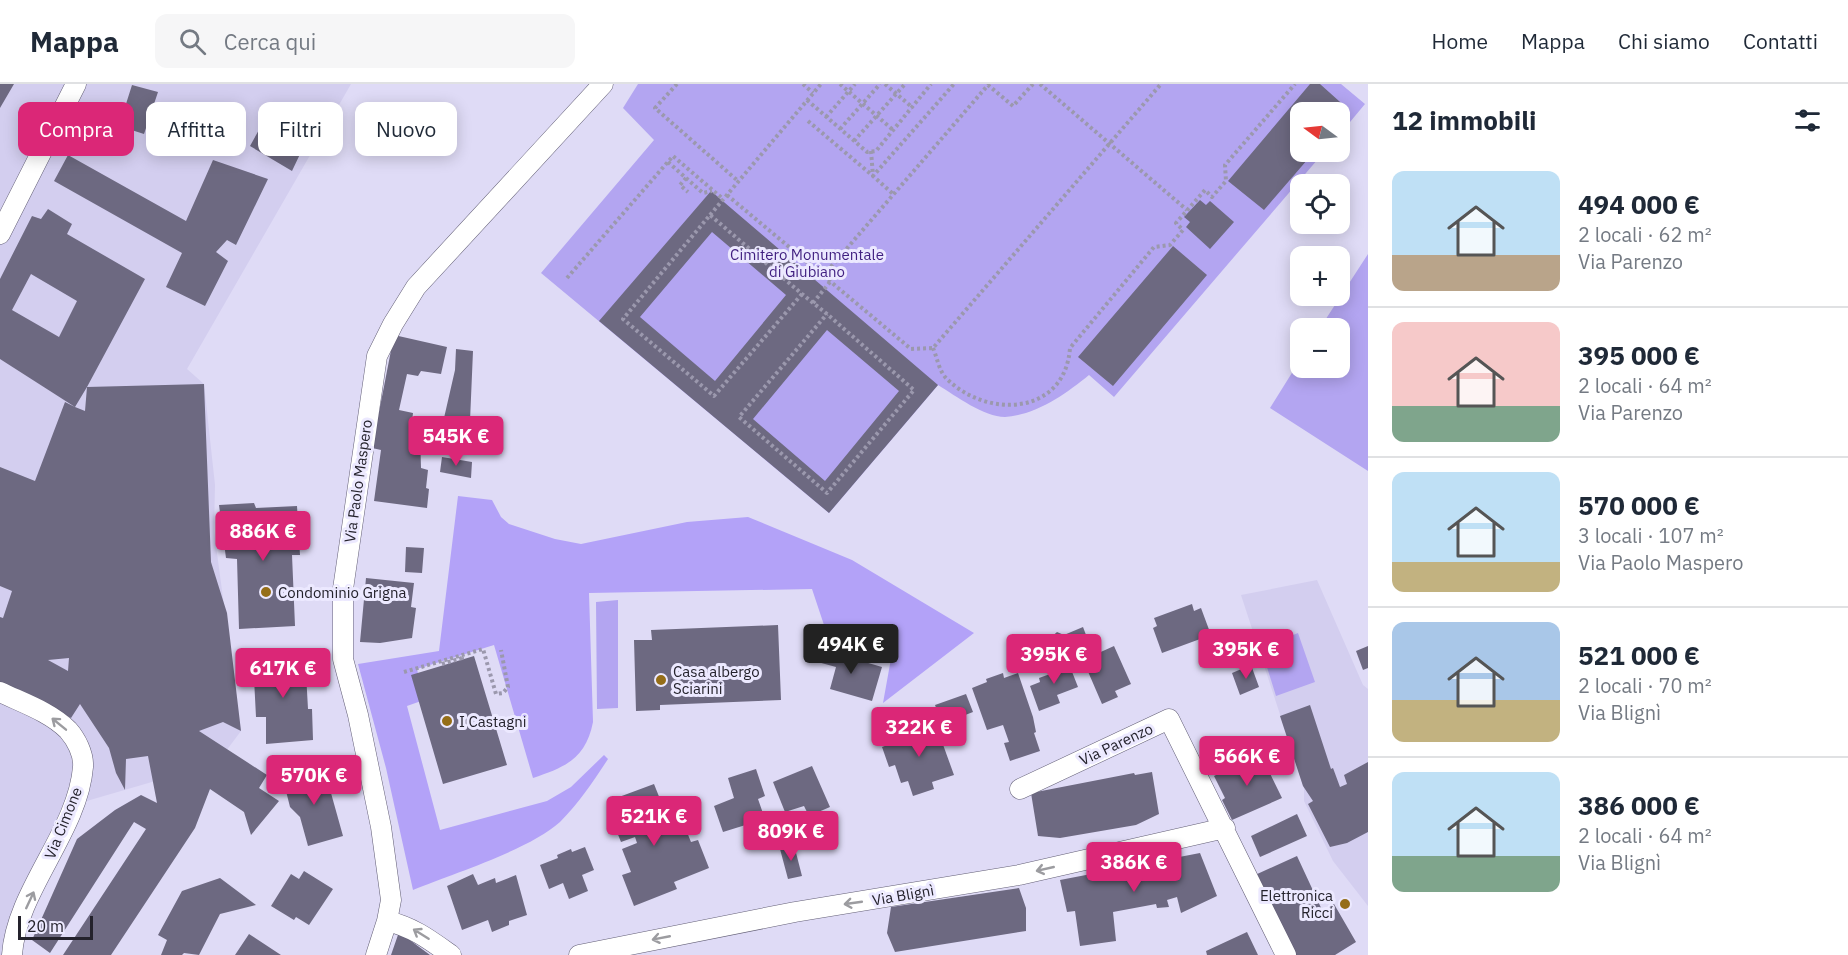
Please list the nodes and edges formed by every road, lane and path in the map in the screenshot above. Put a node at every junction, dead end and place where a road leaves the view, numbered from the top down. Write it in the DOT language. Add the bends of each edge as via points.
graph roads {
  1 [pos="76,84"];
  2 [pos="603,84"];
  3 [pos="677,84"];
  4 [pos="803,84"];
  5 [pos="821,84"];
  6 [pos="840,84"];
  7 [pos="855,84"];
  8 [pos="880,84"];
  9 [pos="885,84"];
  10 [pos="905,84"];
  11 [pos="932,84"];
  12 [pos="954,84"];
  13 [pos="988,84"];
  14 [pos="1033,84"];
  15 [pos="1040,84"];
  16 [pos="1161,84"];
  17 [pos="1295,84"];
  18 [pos="848,92"];
  19 [pos="813,93"];
  20 [pos="896,94"];
  21 [pos="807,100"];
  22 [pos="863,104"];
  23 [pos="913,108"];
  24 [pos="877,116"];
  25 [pos="826,117"];
  26 [pos="808,121"];
  27 [pos="840,129"];
  28 [pos="893,130"];
  29 [pos="854,141"];
  30 [pos="1110,146"];
  31 [pos="871,151"];
  32 [pos="668,162"];
  33 [pos="873,176"];
  34 [pos="686,178"];
  35 [pos="738,181"];
  36 [pos="713,191"];
  37 [pos="688,192"];
  38 [pos="892,194"];
  39 [pos="727,195"];
  40 [pos="723,199"];
  41 [pos="1187,210"];
  42 [pos="710,215"];
  43 [pos="0,234"];
  44 [pos="823,276"];
  45 [pos="567,278"];
  46 [pos="830,282"];
  47 [pos="802,294"];
  48 [pos="813,303"];
  49 [pos="827,315"];
  50 [pos="933,348"];
  51 [pos="501,650"];
  52 [pos="460,656"];
  53 [pos="442,664"];
  54 [pos="404,672"];
  55 [pos="0,692"];
  56 [pos="1020,789"];
  57 [pos="1225,828"];
  58 [pos="387,921"];
  59 [pos="12,955"];
  60 [pos="376,955"];
  61 [pos="451,955"];
  62 [pos="579,955"];
  63 [pos="1286,955"];
  1 -- 43 [label="street"];
  2 -- 58 [label="street, Via Paolo Maspero" via="416,287 377,356 343,590 342,623 343,659 381,827 391,900"];
  3 -- 35 [label="path" via="655,108"];
  4 -- 19 [label="path"];
  5 -- 19 [label="path"];
  6 -- 18 [label="path"];
  7 -- 18 [label="path"];
  8 -- 22 [label="path"];
  9 -- 20 [label="path"];
  10 -- 20 [label="path"];
  11 -- 23 [label="path"];
  12 -- 33 [label="path"];
  13 -- 14 [label="path" via="1013,106"];
  13 -- 38 [label="path"];
  15 -- 30 [label="path"];
  16 -- 30 [label="path"];
  17 -- 41 [label="path" via="1225,165 1226,181 1212,197 1204,190"];
  18 -- 22 [label="path"];
  18 -- 25 [label="path"];
  19 -- 21 [label="path"];
  20 -- 23 [label="path"];
  20 -- 24 [label="path"];
  21 -- 25 [label="path"];
  21 -- 35 [label="path"];
  22 -- 24 [label="path"];
  22 -- 27 [label="path"];
  23 -- 28 [label="path"];
  24 -- 28 [label="path"];
  24 -- 29 [label="path"];
  25 -- 27 [label="path"];
  26 -- 33 [label="path"];
  27 -- 29 [label="path"];
  28 -- 31 [label="path"];
  29 -- 31 [label="path"];
  30 -- 41 [label="path"];
  30 -- 50 [label="path"];
  31 -- 33 [label="path"];
  32 -- 34 [label="path"];
  32 -- 36 [label="path" via="673,156"];
  32 -- 45 [label="path"];
  33 -- 38 [label="path"];
  34 -- 36 [label="path" via="703,193"];
  34 -- 37 [label="path" via="680,185"];
  35 -- 39 [label="path"];
  36 -- 40 [label="path"];
  38 -- 44 [label="path"];
  39 -- 40 [label="path"];
  39 -- 44 [label="path"];
  40 -- 42 [label="path"];
  41 -- 50 [label="path" via="1176,223 1183,230 1170,245 1154,247 1070,348 1060,382 1045,395 1013,406 978,400 944,377"];
  42 -- 47 [label="path"];
  42 -- 47 [label="path" via="623,319 714,396"];
  44 -- 46 [label="path"];
  46 -- 48 [label="path"];
  46 -- 50 [label="path" via="911,348"];
  47 -- 48 [label="path"];
  48 -- 49 [label="path"];
  49 -- 49 [label="path" via="739,417 827,493 914,390"];
  51 -- 52 [label="path" via="508,687 503,693 496,694 483,649"];
  52 -- 53 [label="path"];
  52 -- 54 [label="path"];
  59 -- 55 [label="street, Via Cimone, one-way" via="20,921 76,800 83,766 76,742 59,722"];
  56 -- 57 [label="street, Via Parenzo" via="1169,719"];
  57 -- 62 [label="street, Via Blignì, one-way" via="1019,875 795,912"];
  57 -- 63 [label="street, Via Parenzo"];
  58 -- 60 [label="street, Via Paolo Maspero"];
  61 -- 58 [label="street, one-way" via="414,929"];
}
